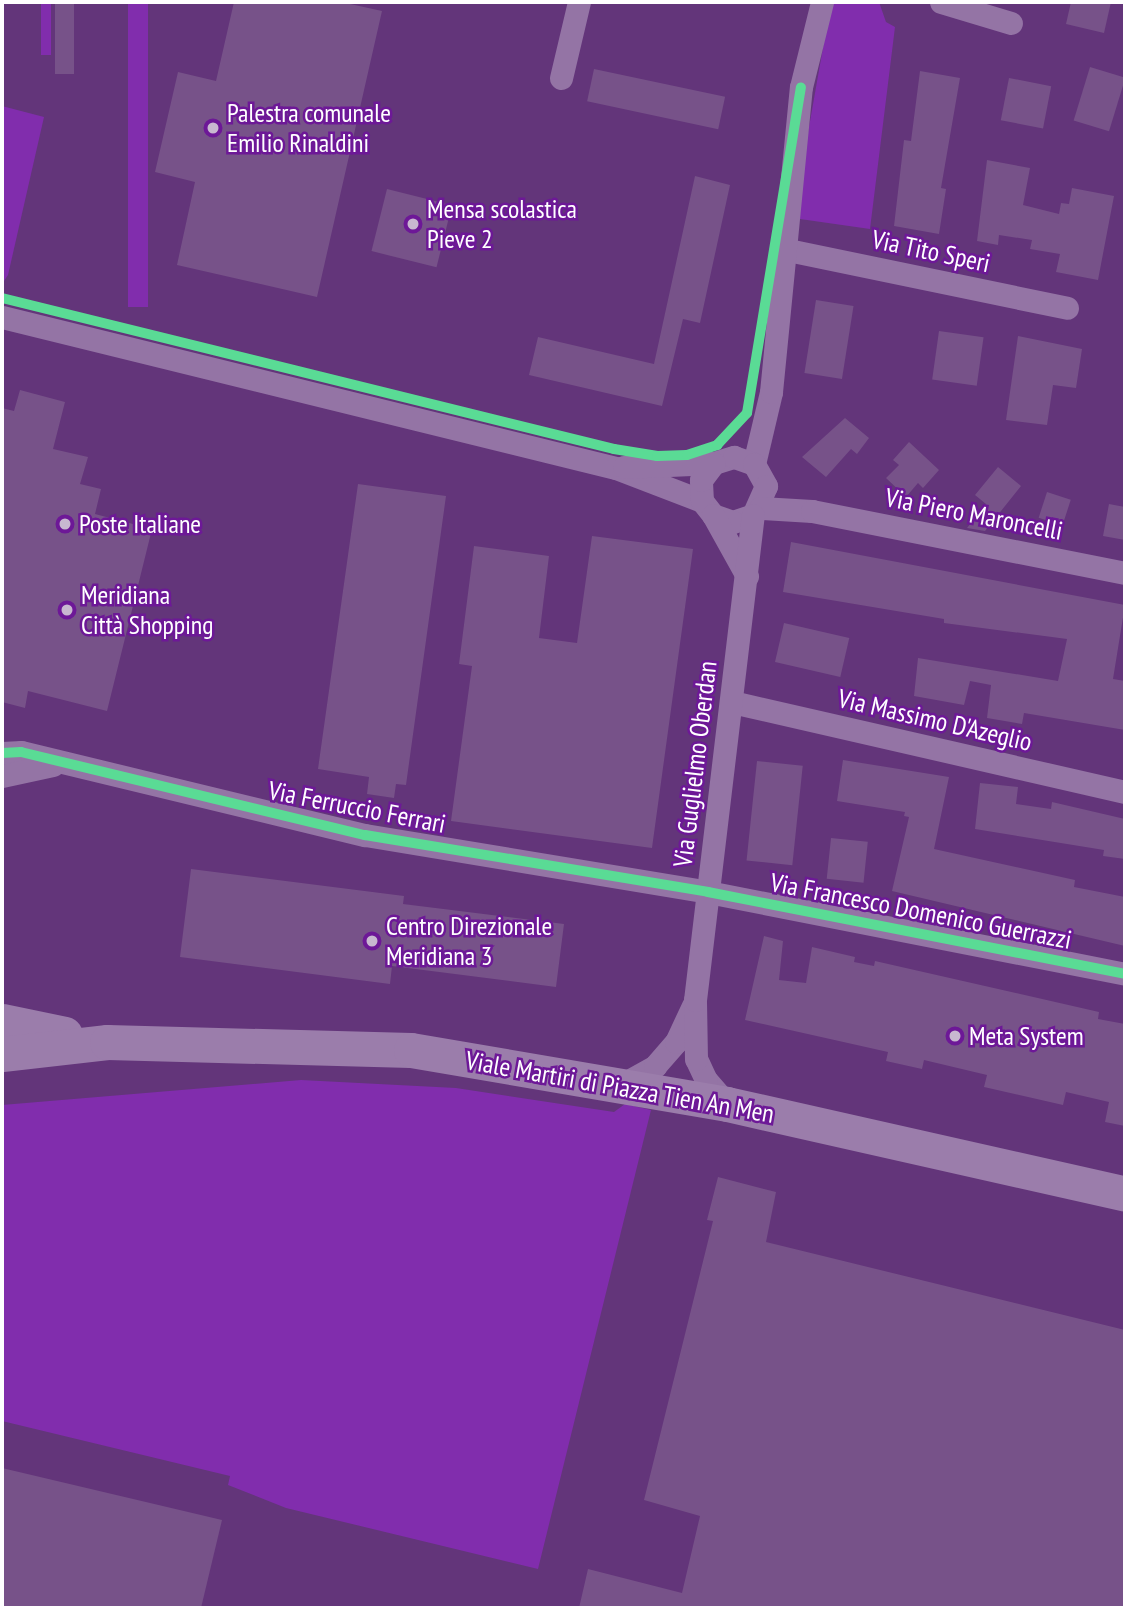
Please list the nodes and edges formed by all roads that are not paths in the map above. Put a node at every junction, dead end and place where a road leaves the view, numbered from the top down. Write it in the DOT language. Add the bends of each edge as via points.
graph roads {
  1 [pos="579,2"];
  2 [pos="822,2"];
  3 [pos="941,2"];
  4 [pos="1011,23"];
  5 [pos="561,78"];
  6 [pos="783,249"];
  7 [pos="1067,308"];
  8 [pos="2,317"];
  9 [pos="734,461"];
  10 [pos="616,468"];
  11 [pos="760,503"];
  12 [pos="708,508"];
  13 [pos="1125,573"];
  14 [pos="747,576"];
  15 [pos="732,702"];
  16 [pos="2,753"];
  17 [pos="66,764"];
  18 [pos="2,776"];
  19 [pos="1125,792"];
  20 [pos="708,892"];
  21 [pos="1125,974"];
  22 [pos="695,1000"];
  23 [pos="2,1021"];
  24 [pos="107,1042"];
  25 [pos="2,1054"];
  26 [pos="623,1084"];
  27 [pos="727,1104"];
  28 [pos="1125,1194"];
  1 -- 5 [label="street"];
  2 -- 6 [label="street" via="801,87"];
  3 -- 4 [label="street"];
  6 -- 7 [label="street, Via Tito Speri"];
  6 -- 9 [label="street" via="771,392"];
  8 -- 10 [label="street"];
  9 -- 10 [label="street"];
  9 -- 11 [label="street"];
  9 -- 12 [label="street" via="701,480"];
  10 -- 12 [label="street"];
  11 -- 12 [label="street" via="733,522"];
  11 -- 13 [label="street, Via Piero Maroncelli"];
  11 -- 14 [label="street, Via Guglielmo Oberdan"];
  12 -- 14 [label="street"];
  14 -- 15 [label="street, Via Guglielmo Oberdan"];
  15 -- 19 [label="street, Via Massimo D'Azeglio"];
  15 -- 20 [label="street, Via Guglielmo Oberdan"];
  16 -- 17 [label="street, Via Ferruccio Ferrari" via="21,752"];
  17 -- 18 [label="street, Via Ferruccio Ferrari"];
  17 -- 20 [label="street, Via Ferruccio Ferrari" via="365,835"];
  20 -- 21 [label="street, Via Francesco Domenico Guerrazzi"];
  20 -- 22 [label="street, Via Guglielmo Oberdan"];
  22 -- 26 [label="street, Via Guglielmo Oberdan" via="676,1042 655,1066"];
  22 -- 27 [label="street, Via Guglielmo Oberdan" via="696,1059 706,1080"];
  23 -- 24 [label="main road, Viale Martiri di Piazza Tien An Men"];
  24 -- 25 [label="main road, Viale Martiri di Piazza Tien An Men"];
  24 -- 26 [label="main road, Viale Martiri di Piazza Tien An Men" via="411,1050"];
  26 -- 27 [label="main road, Viale Martiri di Piazza Tien An Men"];
  27 -- 28 [label="main road, Viale Martiri di Piazza Tien An Men"];
}
